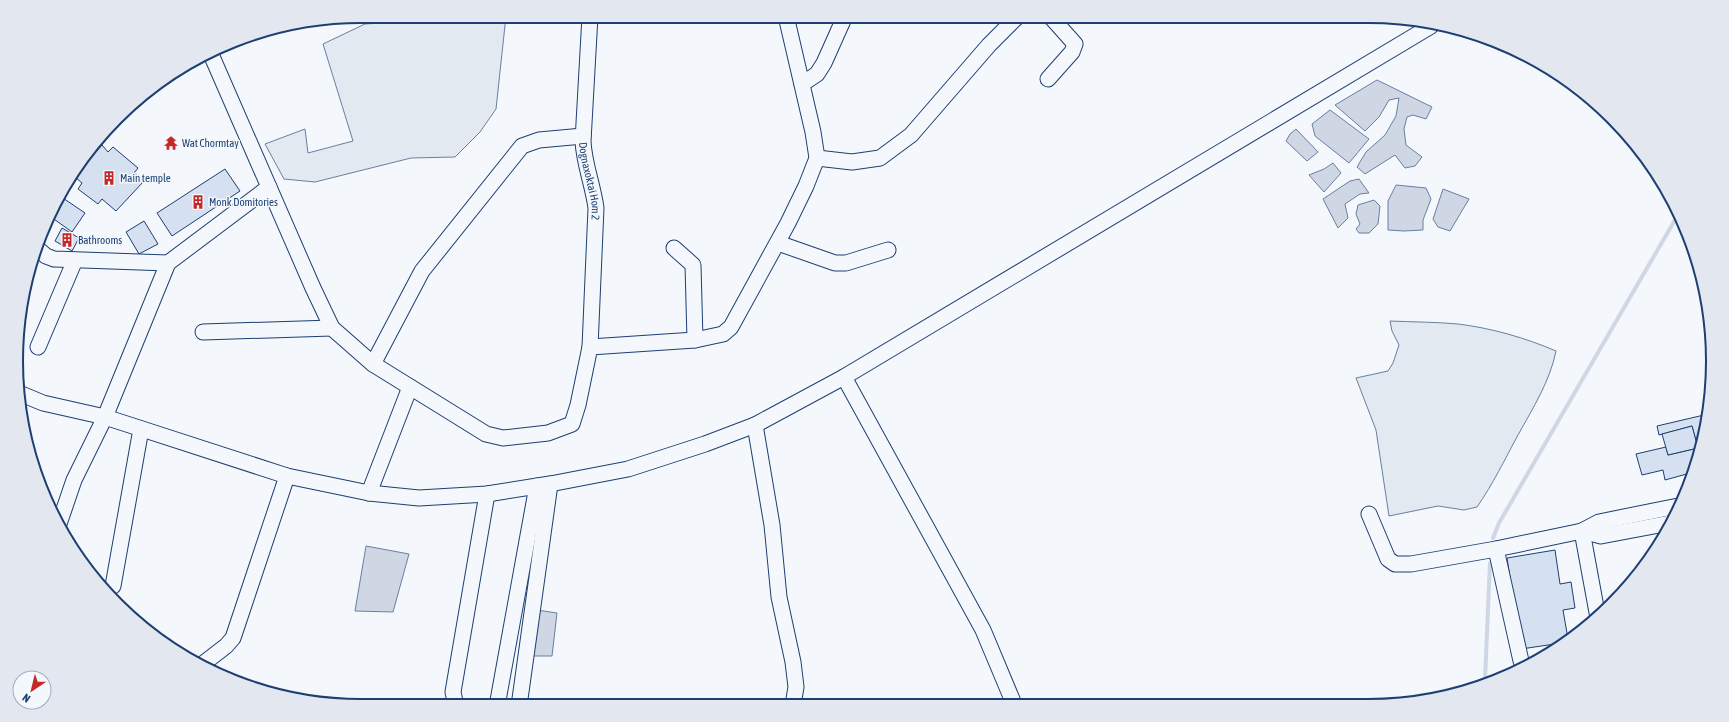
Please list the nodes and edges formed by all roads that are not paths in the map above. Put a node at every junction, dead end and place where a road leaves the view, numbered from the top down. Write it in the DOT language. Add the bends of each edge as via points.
graph roads {
  1 [pos="590,23"];
  2 [pos="788,23"];
  3 [pos="843,23"];
  4 [pos="1011,23"];
  5 [pos="1056,23"];
  6 [pos="1428,28"];
  7 [pos="213,58"];
  8 [pos="1048,79"];
  9 [pos="802,84"];
  10 [pos="583,136"];
  11 [pos="818,158"];
  12 [pos="269,187"];
  13 [pos="778,243"];
  14 [pos="674,248"];
  15 [pos="888,250"];
  16 [pos="41,252"];
  17 [pos="75,260"];
  18 [pos="168,263"];
  19 [pos="332,328"];
  20 [pos="203,332"];
  21 [pos="695,340"];
  22 [pos="38,347"];
  23 [pos="590,347"];
  24 [pos="373,364"];
  25 [pos="844,377"];
  26 [pos="410,387"];
  27 [pos="25,396"];
  28 [pos="105,416"];
  29 [pos="756,425"];
  30 [pos="141,429"];
  31 [pos="287,476"];
  32 [pos="544,485"];
  33 [pos="369,493"];
  34 [pos="487,494"];
  35 [pos="1672,507"];
  36 [pos="1369,514"];
  37 [pos="61,516"];
  38 [pos="1664,524"];
  39 [pos="1582,531"];
  40 [pos="1496,549"];
  41 [pos="113,586"];
  42 [pos="1596,610"];
  43 [pos="206,661"];
  44 [pos="1522,662"];
  45 [pos="454,699"];
  46 [pos="499,699"];
  47 [pos="521,699"];
  48 [pos="794,699"];
  49 [pos="1012,699"];
  1 -- 10 [label="street, Dognaxoktai Hom 2"];
  2 -- 9 [label="street"];
  3 -- 9 [label="street" via="817,74"];
  4 -- 11 [label="street" via="911,135 880,158 852,162"];
  5 -- 8 [label="street" via="1075,44 1072,52"];
  6 -- 25 [label="street"];
  7 -- 12 [label="street"];
  9 -- 11 [label="street"];
  10 -- 23 [label="street, Dognaxoktai Hom 2" via="584,156 596,208"];
  10 -- 24 [label="street" via="539,140 522,146 422,271"];
  11 -- 13 [label="street"];
  12 -- 18 [label="street"];
  12 -- 19 [label="street"];
  13 -- 15 [label="street" via="835,263 846,263"];
  13 -- 21 [label="street" via="732,327 723,334"];
  14 -- 21 [label="street" via="693,265"];
  16 -- 17 [label="street" via="54,259"];
  17 -- 18 [label="street"];
  17 -- 22 [label="street"];
  18 -- 28 [label="street"];
  19 -- 20 [label="street"];
  19 -- 24 [label="street"];
  21 -- 23 [label="street"];
  23 -- 26 [label="street, Dognaxoktai Hom 2" via="572,424 548,433 503,438 486,434"];
  24 -- 26 [label="street"];
  25 -- 29 [label="street"];
  25 -- 49 [label="street" via="983,630"];
  26 -- 33 [label="street"];
  27 -- 28 [label="street" via="43,403"];
  28 -- 30 [label="street"];
  28 -- 37 [label="street" via="74,480"];
  29 -- 32 [label="street" via="628,468"];
  29 -- 48 [label="street" via="772,525 779,597 793,662 796,687"];
  30 -- 31 [label="street"];
  30 -- 41 [label="street"];
  31 -- 33 [label="street"];
  31 -- 43 [label="street" via="233,638"];
  32 -- 34 [label="street"];
  32 -- 46 [label="street"];
  32 -- 47 [label="street"];
  33 -- 34 [label="street" via="419,498"];
  34 -- 45 [label="street" via="453,692"];
  35 -- 39 [label="street" via="1599,522"];
  36 -- 40 [label="street" via="1388,559 1395,564 1433,561"];
  38 -- 39 [label="street" via="1601,536"];
  39 -- 40 [label="street"];
  39 -- 42 [label="street"];
  40 -- 44 [label="street"];
}
